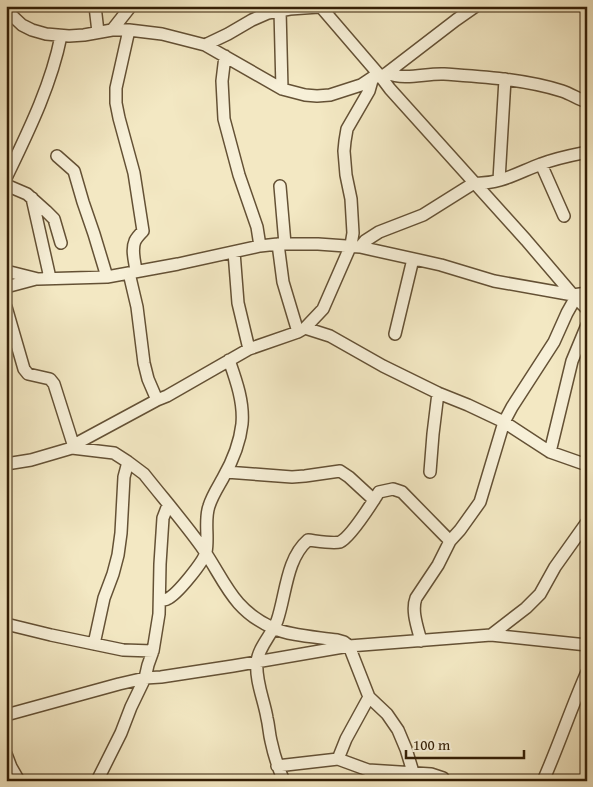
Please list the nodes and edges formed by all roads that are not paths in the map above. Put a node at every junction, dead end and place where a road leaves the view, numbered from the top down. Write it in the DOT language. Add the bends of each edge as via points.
graph roads {
  1 [pos="95,6"];
  2 [pos="131,6"];
  3 [pos="320,6"];
  4 [pos="334,6"];
  5 [pos="476,6"];
  6 [pos="6,10"];
  7 [pos="280,10"];
  8 [pos="112,30"];
  9 [pos="129,30"];
  10 [pos="98,32"];
  11 [pos="61,36"];
  12 [pos="205,45"];
  13 [pos="225,56"];
  14 [pos="380,76"];
  15 [pos="506,79"];
  16 [pos="282,89"];
  17 [pos="587,102"];
  18 [pos="587,152"];
  19 [pos="56,156"];
  20 [pos="541,164"];
  21 [pos="6,178"];
  22 [pos="499,180"];
  23 [pos="474,183"];
  24 [pos="6,185"];
  25 [pos="280,186"];
  26 [pos="32,198"];
  27 [pos="564,216"];
  28 [pos="61,243"];
  29 [pos="282,244"];
  30 [pos="260,246"];
  31 [pos="356,246"];
  32 [pos="234,252"];
  33 [pos="414,259"];
  34 [pos="6,271"];
  35 [pos="133,272"];
  36 [pos="107,277"];
  37 [pos="38,278"];
  38 [pos="50,278"];
  39 [pos="6,287"];
  40 [pos="579,295"];
  41 [pos="6,307"];
  42 [pos="587,309"];
  43 [pos="587,325"];
  44 [pos="301,330"];
  45 [pos="395,334"];
  46 [pos="249,349"];
  47 [pos="229,360"];
  48 [pos="438,393"];
  49 [pos="157,400"];
  50 [pos="504,422"];
  51 [pos="73,447"];
  52 [pos="550,452"];
  53 [pos="128,462"];
  54 [pos="6,464"];
  55 [pos="587,465"];
  56 [pos="226,472"];
  57 [pos="430,472"];
  58 [pos="374,500"];
  59 [pos="168,505"];
  60 [pos="587,522"];
  61 [pos="450,541"];
  62 [pos="206,553"];
  63 [pos="160,600"];
  64 [pos="6,624"];
  65 [pos="274,629"];
  66 [pos="491,635"];
  67 [pos="307,636"];
  68 [pos="421,641"];
  69 [pos="94,644"];
  70 [pos="587,645"];
  71 [pos="349,646"];
  72 [pos="153,652"];
  73 [pos="307,654"];
  74 [pos="257,661"];
  75 [pos="587,672"];
  76 [pos="145,678"];
  77 [pos="369,697"];
  78 [pos="6,714"];
  79 [pos="6,754"];
  80 [pos="338,759"];
  81 [pos="277,766"];
  82 [pos="413,772"];
  83 [pos="18,781"];
  84 [pos="97,781"];
  85 [pos="284,781"];
  86 [pos="446,781"];
  87 [pos="543,781"];
  1 -- 10 [label="street"];
  2 -- 8 [label="street"];
  3 -- 4 [label="street"];
  3 -- 7 [label="street"];
  3 -- 14 [label="street"];
  5 -- 14 [label="street"];
  6 -- 11 [label="street" via="32,30"];
  7 -- 12 [label="street" via="252,20"];
  7 -- 16 [label="street"];
  8 -- 9 [label="street"];
  8 -- 10 [label="street"];
  9 -- 12 [label="street"];
  9 -- 35 [label="street" via="116,88 116,103 143,224 143,230 135,240"];
  10 -- 11 [label="street"];
  11 -- 21 [label="street" via="45,93"];
  12 -- 13 [label="street"];
  13 -- 16 [label="street"];
  13 -- 30 [label="street" via="222,81 224,118"];
  14 -- 15 [label="street" via="441,74"];
  14 -- 16 [label="street" via="330,95 305,95"];
  14 -- 23 [label="street"];
  14 -- 31 [label="street" via="347,129 345,141 346,175"];
  15 -- 17 [label="street" via="564,91"];
  15 -- 22 [label="street"];
  18 -- 20 [label="street"];
  19 -- 36 [label="street" via="74,171"];
  20 -- 22 [label="street"];
  20 -- 27 [label="street"];
  22 -- 23 [label="street"];
  23 -- 31 [label="street" via="423,215 379,232"];
  23 -- 40 [label="street"];
  24 -- 26 [label="street"];
  25 -- 29 [label="street"];
  26 -- 28 [label="street" via="54,219"];
  26 -- 38 [label="street"];
  29 -- 30 [label="street"];
  29 -- 31 [label="street"];
  29 -- 44 [label="street" via="283,282"];
  30 -- 32 [label="street"];
  31 -- 33 [label="street"];
  31 -- 44 [label="street" via="322,309"];
  32 -- 35 [label="street"];
  32 -- 46 [label="street" via="238,303"];
  33 -- 40 [label="street" via="494,281"];
  33 -- 45 [label="street"];
  34 -- 37 [label="street"];
  35 -- 36 [label="street"];
  35 -- 49 [label="street" via="144,363"];
  36 -- 38 [label="street"];
  37 -- 38 [label="street"];
  37 -- 39 [label="street"];
  40 -- 42 [label="street"];
  40 -- 50 [label="street"];
  41 -- 51 [label="street" via="24,369 28,374 50,378 54,384"];
  43 -- 52 [label="street" via="572,361"];
  44 -- 46 [label="street"];
  44 -- 48 [label="street" via="330,336"];
  46 -- 47 [label="street"];
  47 -- 49 [label="street" via="193,383"];
  47 -- 56 [label="street" via="242,407 242,425"];
  48 -- 50 [label="street"];
  48 -- 57 [label="street"];
  49 -- 51 [label="street"];
  50 -- 52 [label="street"];
  50 -- 61 [label="street" via="480,502"];
  51 -- 53 [label="street" via="114,453"];
  51 -- 54 [label="street"];
  52 -- 55 [label="street"];
  53 -- 59 [label="street" via="144,474"];
  53 -- 69 [label="street" via="118,555"];
  56 -- 58 [label="street" via="292,477 340,471"];
  56 -- 62 [label="street" via="209,506"];
  58 -- 61 [label="street" via="379,492 393,489 402,492"];
  58 -- 65 [label="street" via="341,541 308,540 304,544 288,578"];
  59 -- 62 [label="street"];
  59 -- 63 [label="street" via="163,518"];
  60 -- 66 [label="street" via="540,594"];
  61 -- 68 [label="street" via="414,603"];
  62 -- 63 [label="street" via="180,588"];
  62 -- 65 [label="street" via="237,603"];
  63 -- 72 [label="street"];
  64 -- 69 [label="street"];
  65 -- 67 [label="street"];
  65 -- 74 [label="street"];
  66 -- 68 [label="street"];
  66 -- 70 [label="street"];
  67 -- 71 [label="street" via="337,640"];
  67 -- 73 [label="street"];
  68 -- 71 [label="street"];
  69 -- 72 [label="street"];
  71 -- 73 [label="street"];
  71 -- 77 [label="street"];
  72 -- 76 [label="street"];
  73 -- 74 [label="street"];
  74 -- 76 [label="street"];
  74 -- 81 [label="street"];
  75 -- 87 [label="street"];
  76 -- 78 [label="street"];
  76 -- 84 [label="street"];
  77 -- 80 [label="street"];
  77 -- 82 [label="street" via="398,730"];
  79 -- 83 [label="street"];
  80 -- 81 [label="street"];
  80 -- 82 [label="street" via="368,770"];
  81 -- 85 [label="street"];
  82 -- 86 [label="street" via="431,774"];
}
